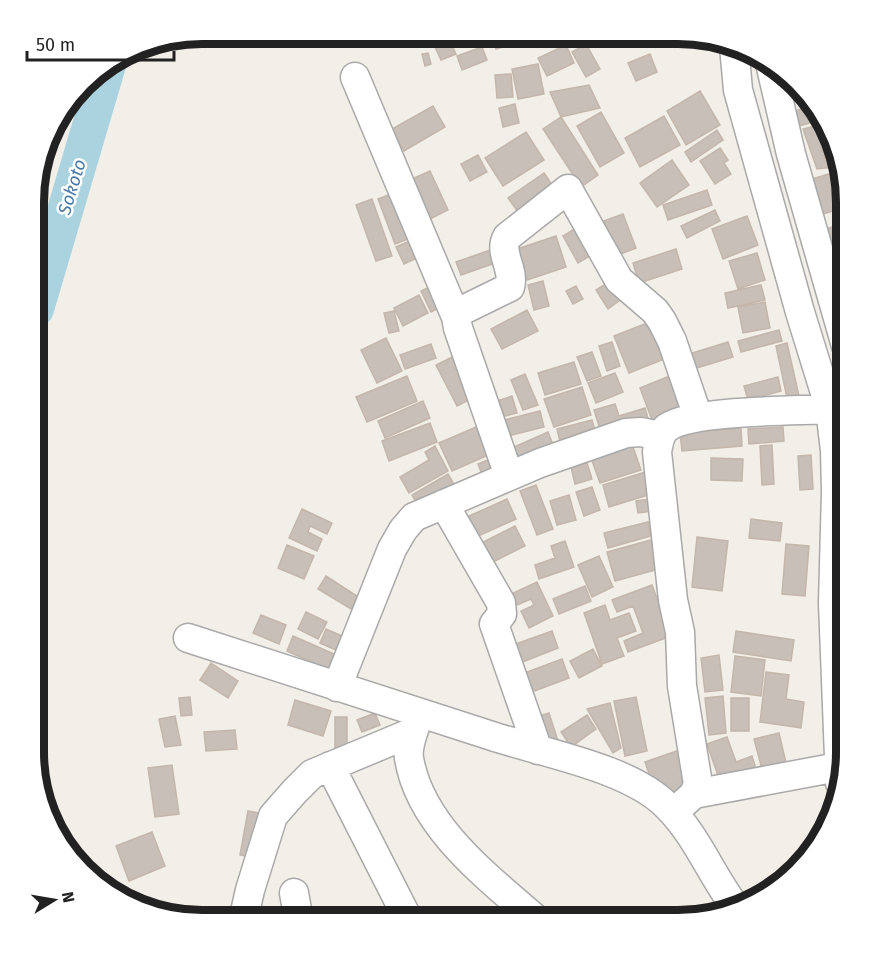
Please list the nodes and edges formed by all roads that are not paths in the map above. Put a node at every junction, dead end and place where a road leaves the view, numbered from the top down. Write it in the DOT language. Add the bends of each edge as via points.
graph roads {
  1 [pos="735,55"];
  2 [pos="773,75"];
  3 [pos="355,77"];
  4 [pos="835,305"];
  5 [pos="456,317"];
  6 [pos="830,409"];
  7 [pos="698,417"];
  8 [pos="660,436"];
  9 [pos="835,461"];
  10 [pos="509,476"];
  11 [pos="444,504"];
  12 [pos="835,515"];
  13 [pos="188,638"];
  14 [pos="835,660"];
  15 [pos="337,687"];
  16 [pos="416,723"];
  17 [pos="538,750"];
  18 [pos="330,766"];
  19 [pos="833,776"];
  20 [pos="694,794"];
  21 [pos="672,812"];
  22 [pos="294,892"];
  23 [pos="731,901"];
  24 [pos="245,910"];
  25 [pos="297,910"];
  26 [pos="404,910"];
  27 [pos="525,910"];
  1 -- 6 [label="street" via="741,101"];
  2 -- 4 [label="street" via="791,154"];
  3 -- 5 [label="street"];
  5 -- 7 [label="street" via="510,287 512,275 504,249 507,237 568,189 619,280 662,321"];
  5 -- 10 [label="street"];
  6 -- 7 [label="street"];
  6 -- 9 [label="street"];
  7 -- 8 [label="street" via="668,427"];
  8 -- 10 [label="street" via="626,433"];
  8 -- 20 [label="street" via="657,452 680,632 682,686 698,784"];
  10 -- 11 [label="street"];
  11 -- 15 [label="street" via="414,517 402,530"];
  11 -- 17 [label="street" via="501,603 501,614 494,624"];
  12 -- 14 [label="street"];
  13 -- 15 [label="street"];
  15 -- 16 [label="street"];
  16 -- 17 [label="street"];
  16 -- 18 [label="street"];
  16 -- 27 [label="street" via="408,757 426,805 466,858"];
  17 -- 21 [label="street" via="592,765 632,783"];
  18 -- 24 [label="street" via="312,774 273,816"];
  18 -- 26 [label="street"];
  19 -- 20 [label="street"];
  20 -- 21 [label="street"];
  21 -- 23 [label="street"];
  22 -- 25 [label="street"];
}
